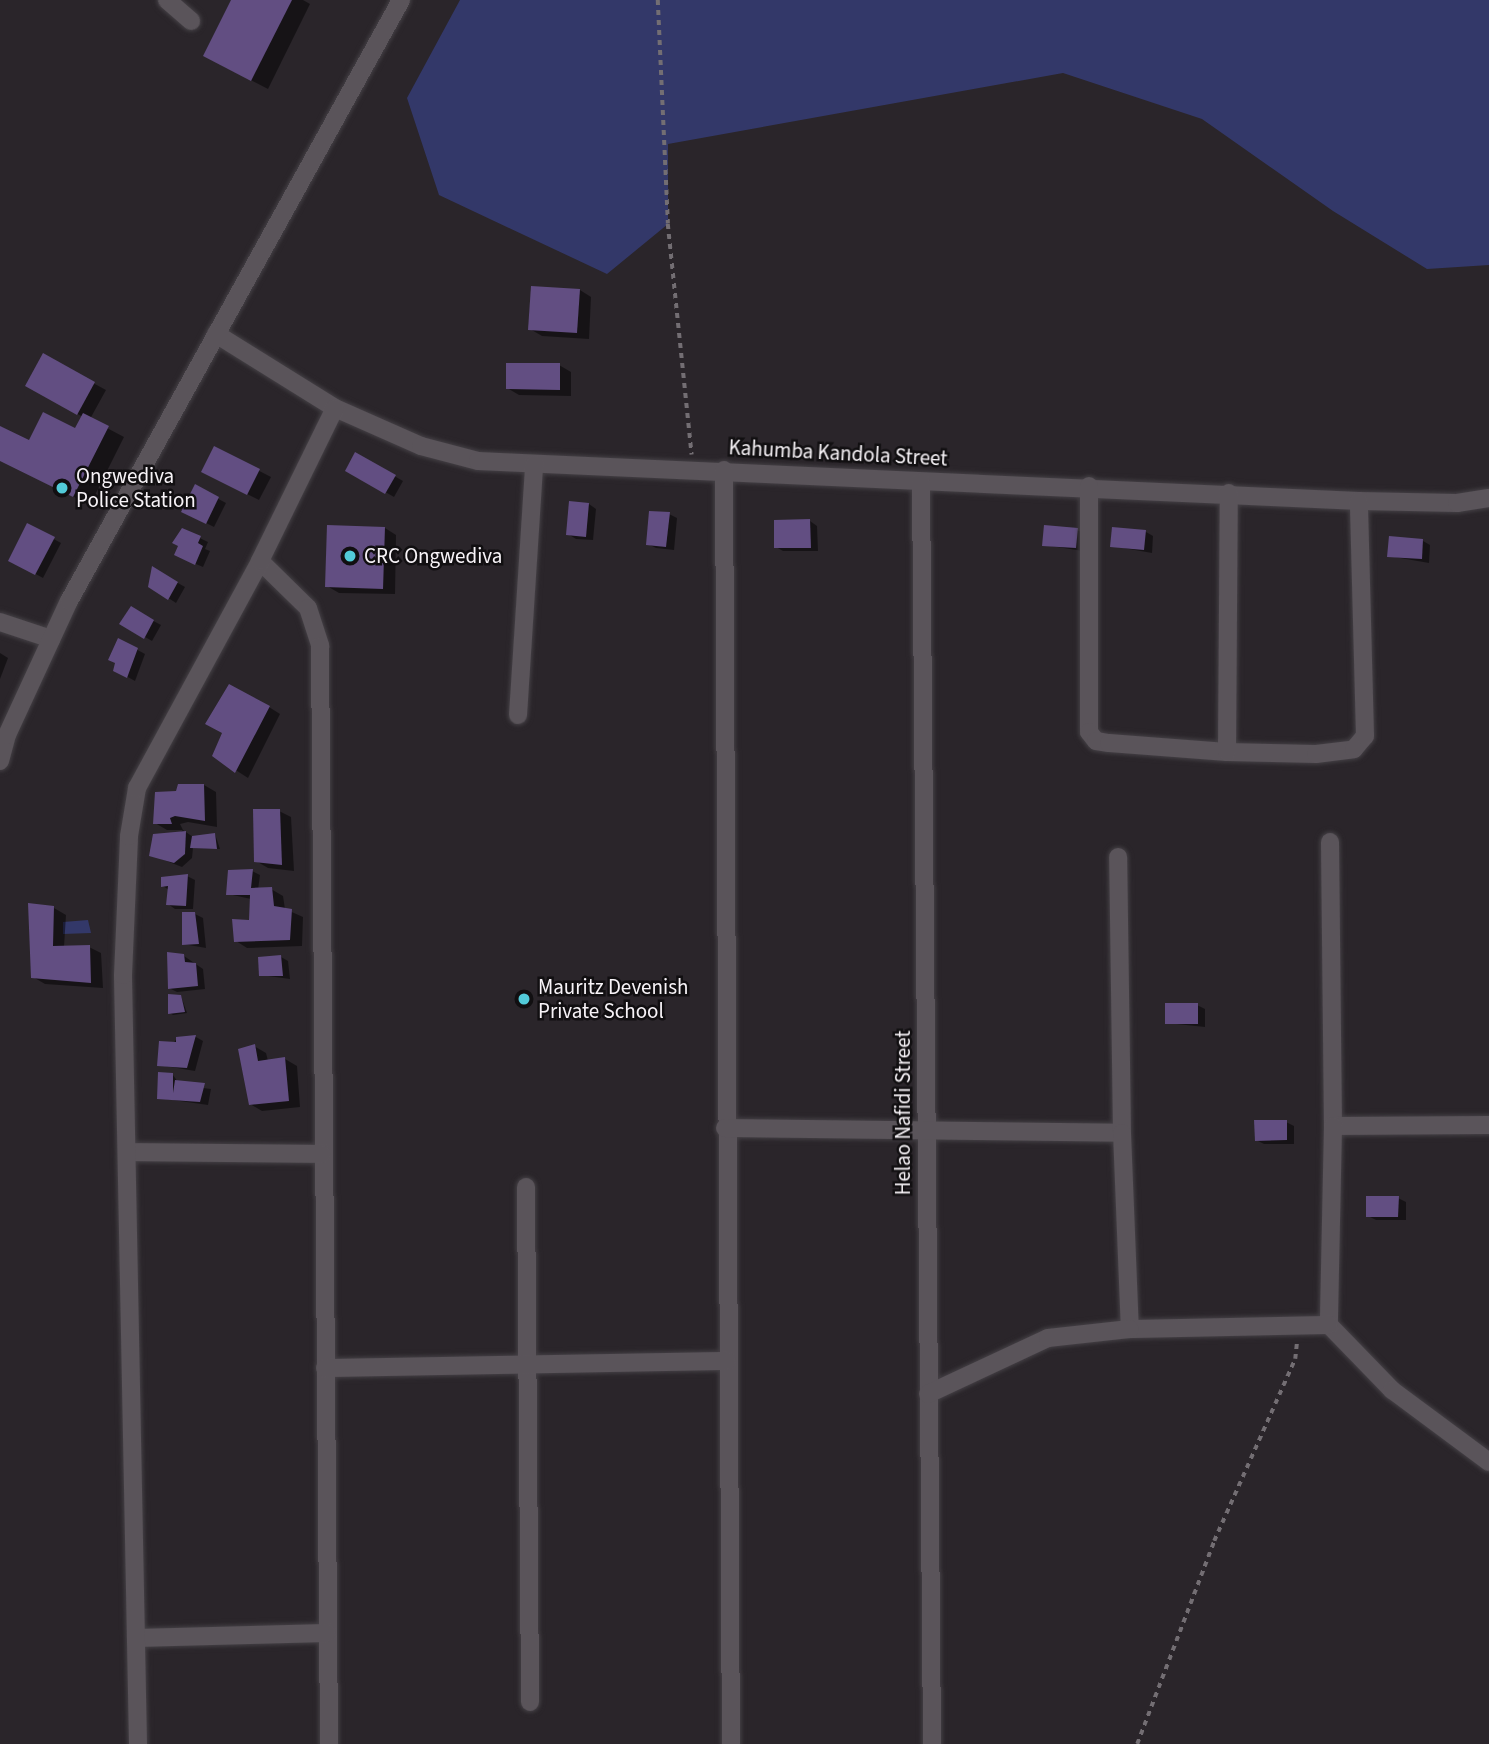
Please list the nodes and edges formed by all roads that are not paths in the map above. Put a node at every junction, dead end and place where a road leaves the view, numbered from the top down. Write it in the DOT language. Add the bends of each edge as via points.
graph roads {
  1 [pos="167,0"];
  2 [pos="400,0"];
  3 [pos="191,21"];
  4 [pos="216,334"];
  5 [pos="335,408"];
  6 [pos="534,465"];
  7 [pos="724,470"];
  8 [pos="921,482"];
  9 [pos="1088,486"];
  10 [pos="1228,493"];
  11 [pos="1489,498"];
  12 [pos="1359,501"];
  13 [pos="260,561"];
  14 [pos="0,622"];
  15 [pos="51,639"];
  16 [pos="518,715"];
  17 [pos="1227,752"];
  18 [pos="0,761"];
  19 [pos="1330,842"];
  20 [pos="1118,857"];
  21 [pos="1489,1125"];
  22 [pos="1333,1126"];
  23 [pos="725,1128"];
  24 [pos="926,1129"];
  25 [pos="1122,1133"];
  26 [pos="129,1152"];
  27 [pos="322,1154"];
  28 [pos="526,1188"];
  29 [pos="1329,1325"];
  30 [pos="1130,1329"];
  31 [pos="727,1361"];
  32 [pos="527,1364"];
  33 [pos="325,1368"];
  34 [pos="928,1394"];
  35 [pos="1489,1462"];
  36 [pos="327,1633"];
  37 [pos="136,1638"];
  38 [pos="530,1702"];
  39 [pos="138,1744"];
  40 [pos="329,1744"];
  41 [pos="731,1744"];
  42 [pos="932,1744"];
  1 -- 3 [label="street"];
  2 -- 4 [label="street"];
  4 -- 5 [label="street, Kahumba Kandola Street"];
  4 -- 15 [label="street"];
  5 -- 6 [label="street, Kahumba Kandola Street" via="421,446 478,461"];
  5 -- 13 [label="street"];
  6 -- 7 [label="street, Kahumba Kandola Street"];
  6 -- 16 [label="street"];
  7 -- 8 [label="street, Kahumba Kandola Street"];
  7 -- 23 [label="street"];
  8 -- 9 [label="street, Kahumba Kandola Street"];
  8 -- 24 [label="street, Helao Nafidi Street"];
  9 -- 10 [label="street, Kahumba Kandola Street"];
  9 -- 17 [label="street" via="1088,732 1096,741 1109,743"];
  10 -- 12 [label="street, Kahumba Kandola Street"];
  10 -- 17 [label="street"];
  11 -- 12 [label="street, Kahumba Kandola Street" via="1457,503"];
  12 -- 17 [label="street" via="1365,736 1354,749 1316,754"];
  13 -- 26 [label="street" via="137,788 129,835 123,975"];
  13 -- 27 [label="street" via="308,608 320,646"];
  14 -- 15 [label="street"];
  15 -- 18 [label="street"];
  19 -- 22 [label="street"];
  20 -- 25 [label="street"];
  21 -- 22 [label="street"];
  22 -- 29 [label="street"];
  23 -- 24 [label="street"];
  23 -- 31 [label="street"];
  24 -- 25 [label="street"];
  24 -- 34 [label="street, Helao Nafidi Street"];
  25 -- 30 [label="street"];
  26 -- 27 [label="street"];
  26 -- 37 [label="street"];
  27 -- 33 [label="street"];
  28 -- 32 [label="street"];
  29 -- 30 [label="street"];
  29 -- 35 [label="street" via="1392,1390"];
  30 -- 34 [label="street" via="1048,1338"];
  31 -- 32 [label="street"];
  31 -- 41 [label="street"];
  32 -- 33 [label="street"];
  32 -- 38 [label="street"];
  33 -- 36 [label="street"];
  34 -- 42 [label="street, Helao Nafidi Street"];
  36 -- 37 [label="street"];
  36 -- 40 [label="street"];
  37 -- 39 [label="street"];
}
